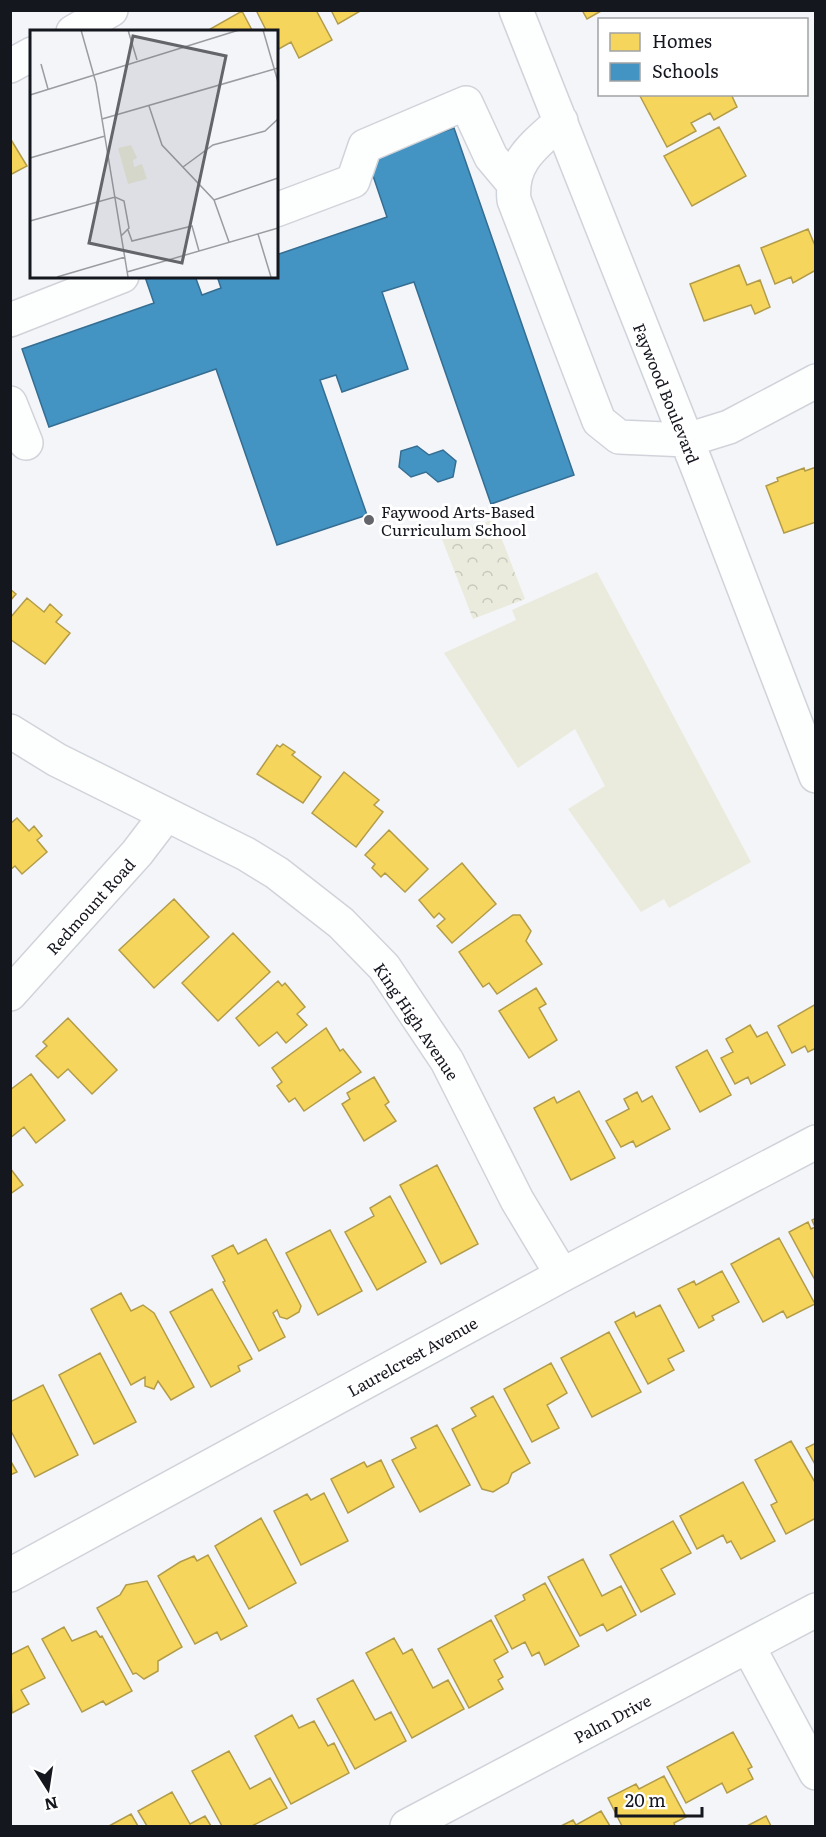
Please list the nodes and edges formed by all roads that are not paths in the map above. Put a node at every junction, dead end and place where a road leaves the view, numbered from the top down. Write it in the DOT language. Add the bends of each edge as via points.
graph roads {
  1 [pos="111,10"];
  2 [pos="516,10"];
  3 [pos="76,30"];
  4 [pos="30,55"];
  5 [pos="10,66"];
  6 [pos="561,121"];
  7 [pos="512,182"];
  8 [pos="278,209"];
  9 [pos="117,278"];
  10 [pos="10,320"];
  11 [pos="816,381"];
  12 [pos="10,403"];
  13 [pos="687,440"];
  14 [pos="26,443"];
  15 [pos="10,731"];
  16 [pos="816,776"];
  17 [pos="166,815"];
  18 [pos="10,994"];
  19 [pos="816,1142"];
  20 [pos="562,1275"];
  21 [pos="10,1575"];
  22 [pos="816,1610"];
  23 [pos="748,1647"];
  24 [pos="816,1773"];
  25 [pos="407,1827"];
  1 -- 3 [label="street"];
  2 -- 6 [label="street, Faywood Boulevard"];
  4 -- 5 [label="street"];
  6 -- 7 [label="street" via="530,150"];
  6 -- 13 [label="street, Faywood Boulevard"];
  7 -- 8 [label="street" via="491,157 466,103 365,146 352,181"];
  7 -- 13 [label="street" via="514,200 599,421 619,437"];
  9 -- 10 [label="street"];
  11 -- 13 [label="street" via="729,427"];
  12 -- 14 [label="street"];
  13 -- 16 [label="street, Faywood Boulevard"];
  15 -- 17 [label="street, King High Avenue" via="57,760"];
  17 -- 18 [label="street, Redmount Road" via="137,853"];
  17 -- 20 [label="street, King High Avenue" via="277,873 340,923 384,967 447,1061 517,1200"];
  19 -- 20 [label="street, Laurelcrest Avenue"];
  20 -- 21 [label="street, Laurelcrest Avenue"];
  22 -- 23 [label="street, Palm Drive"];
  23 -- 24 [label="street"];
  23 -- 25 [label="street, Palm Drive"];
}
